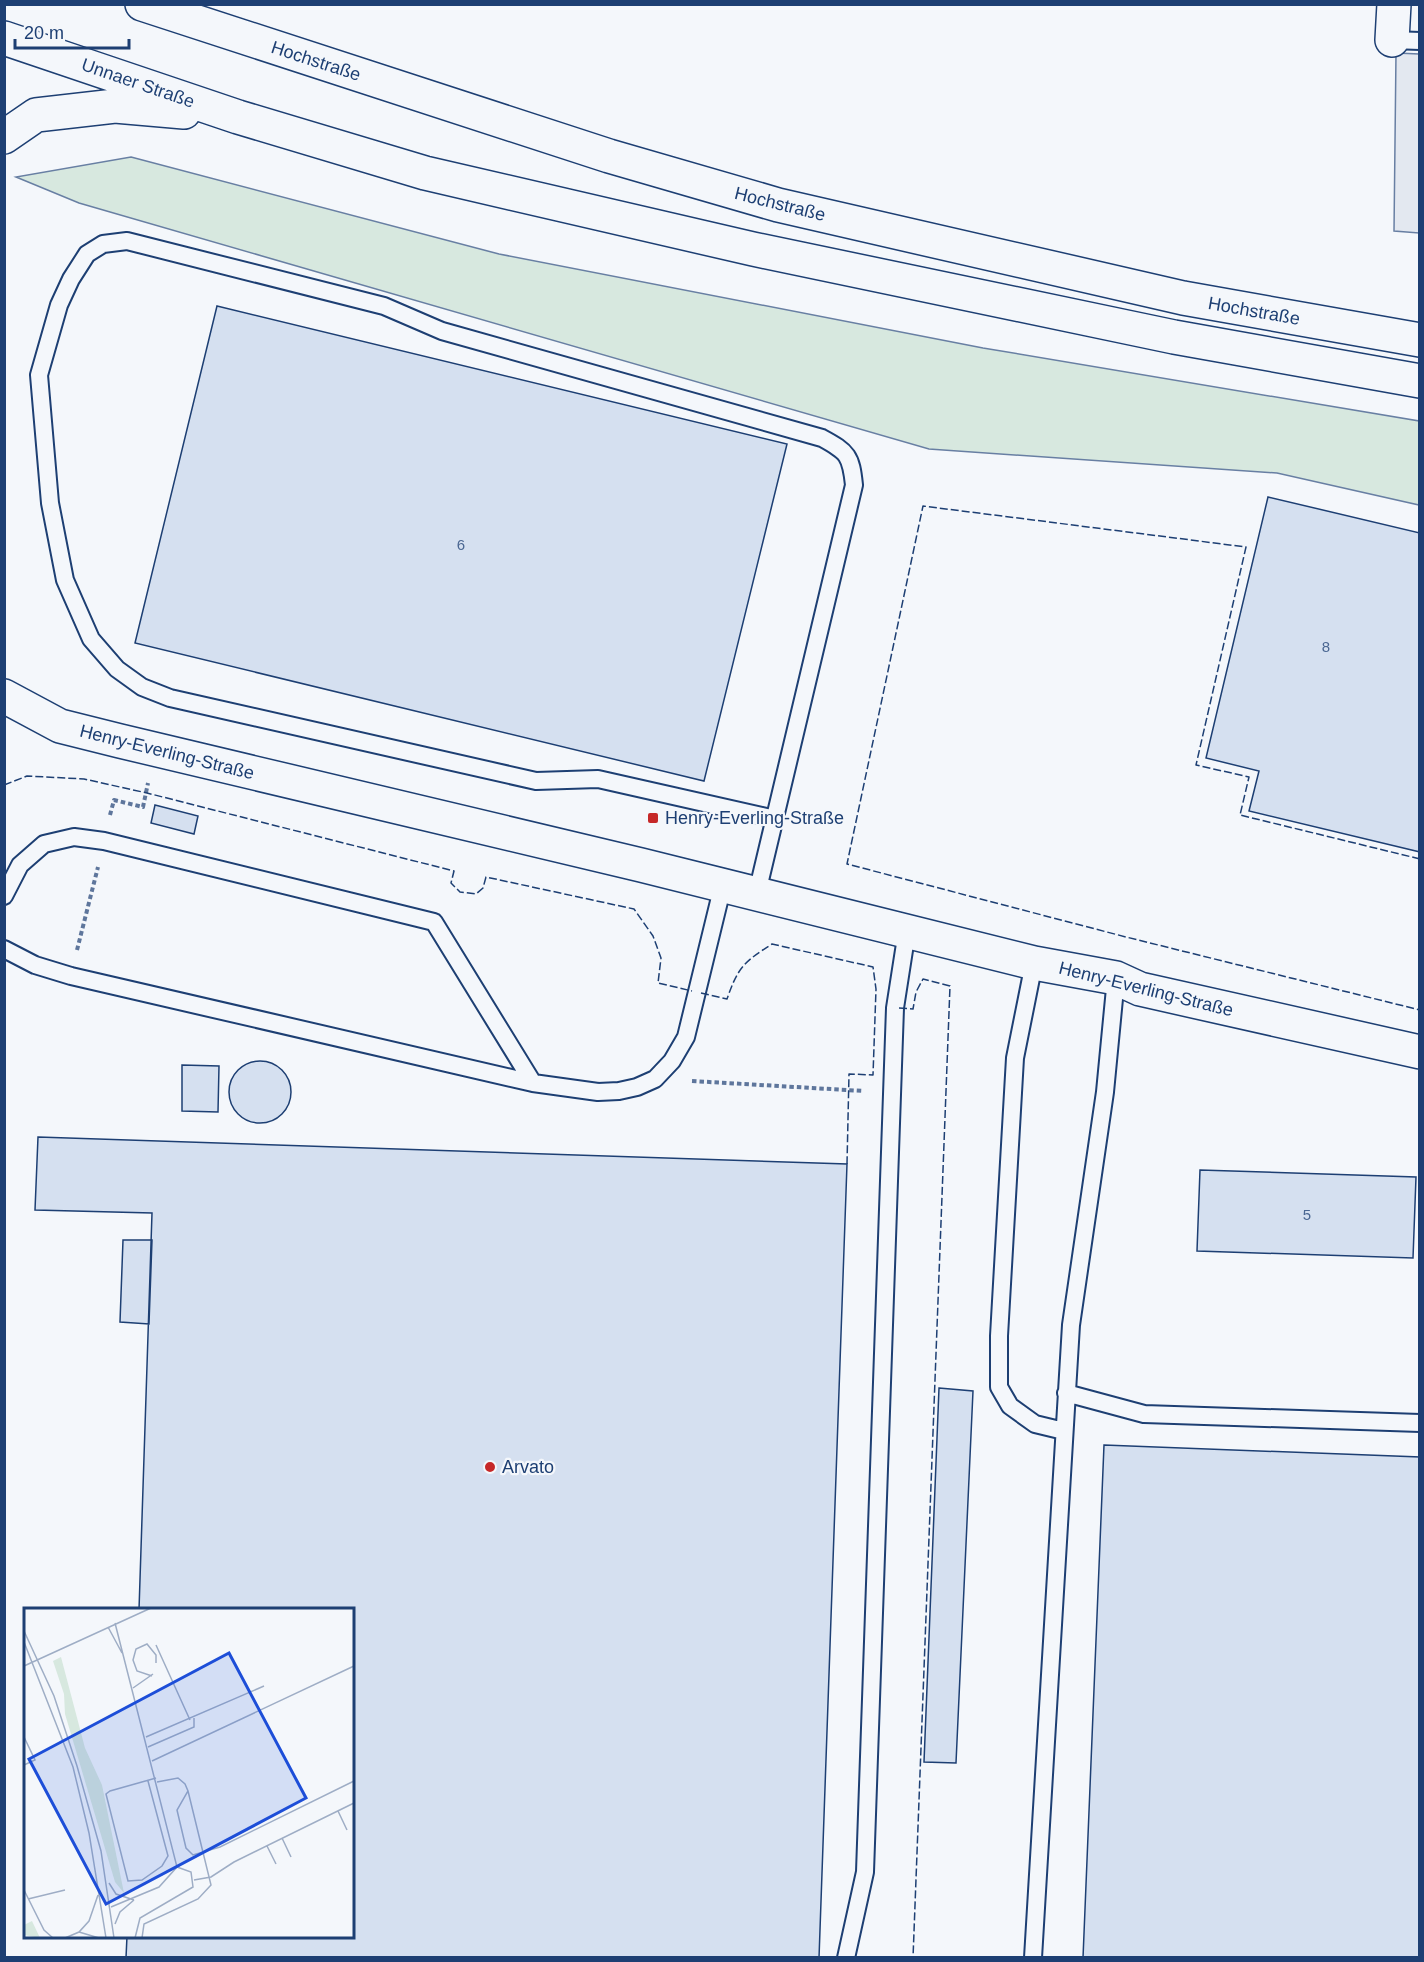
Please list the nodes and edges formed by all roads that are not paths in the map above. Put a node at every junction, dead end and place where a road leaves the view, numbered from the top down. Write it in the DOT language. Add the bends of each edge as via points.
graph roads {
  1 [pos="1394,4"];
  2 [pos="149,6"];
  3 [pos="4,38"];
  4 [pos="1406,40"];
  5 [pos="238,117"];
  6 [pos="4,137"];
  7 [pos="1419,340"];
  8 [pos="1419,381"];
  9 [pos="4,696"];
  10 [pos="775,819"];
  11 [pos="723,885"];
  12 [pos="757,893"];
  13 [pos="4,896"];
  14 [pos="907,931"];
  15 [pos="4,949"];
  16 [pos="1034,963"];
  17 [pos="1116,978"];
  18 [pos="1419,1052"];
  19 [pos="532,1083"];
  20 [pos="1066,1393"];
  21 [pos="1419,1423"];
  22 [pos="1064,1431"];
  23 [pos="846,1958"];
  24 [pos="1033,1958"];
  1 -- 4 [label="main road"];
  2 -- 7 [label="main road, Hochstraße" via="609,156 778,205 1183,298"];
  3 -- 5 [label="main road, Unnaer Straße"];
  5 -- 6 [label="main road" via="115,106 36,116"];
  5 -- 8 [label="main road" via="425,173 753,249 1174,337"];
  9 -- 11 [label="main road, Henry-Everling-Straße" via="60,726"];
  10 -- 10 [label="lane" via="854,485 852,464 841,448 822,438 442,331 384,306 127,241 103,244 87,254 59,304 39,375 50,503 65,580 92,639 117,669 142,687 170,698 536,781 598,780"];
  10 -- 12 [label="lane"];
  11 -- 12 [label="main road, Henry-Everling-Straße"];
  11 -- 19 [label="lane" via="686,1037 655,1079 637,1087 598,1092"];
  12 -- 14 [label="main road, Henry-Everling-Straße"];
  13 -- 19 [label="lane" via="20,865 44,844 74,837 115,843 434,922"];
  14 -- 16 [label="main road, Henry-Everling-Straße"];
  14 -- 23 [label="lane" via="895,1008 865,1872"];
  15 -- 19 [label="lane" via="35,965 71,976"];
  16 -- 17 [label="main road, Henry-Everling-Straße"];
  16 -- 22 [label="lane" via="1015,1058 999,1387 1010,1406 1035,1424"];
  17 -- 18 [label="main road, Henry-Everling-Straße" via="1140,989"];
  17 -- 20 [label="lane" via="1105,1092 1071,1325"];
  20 -- 21 [label="lane" via="1144,1414"];
  20 -- 22 [label="lane"];
  22 -- 24 [label="lane"];
}
